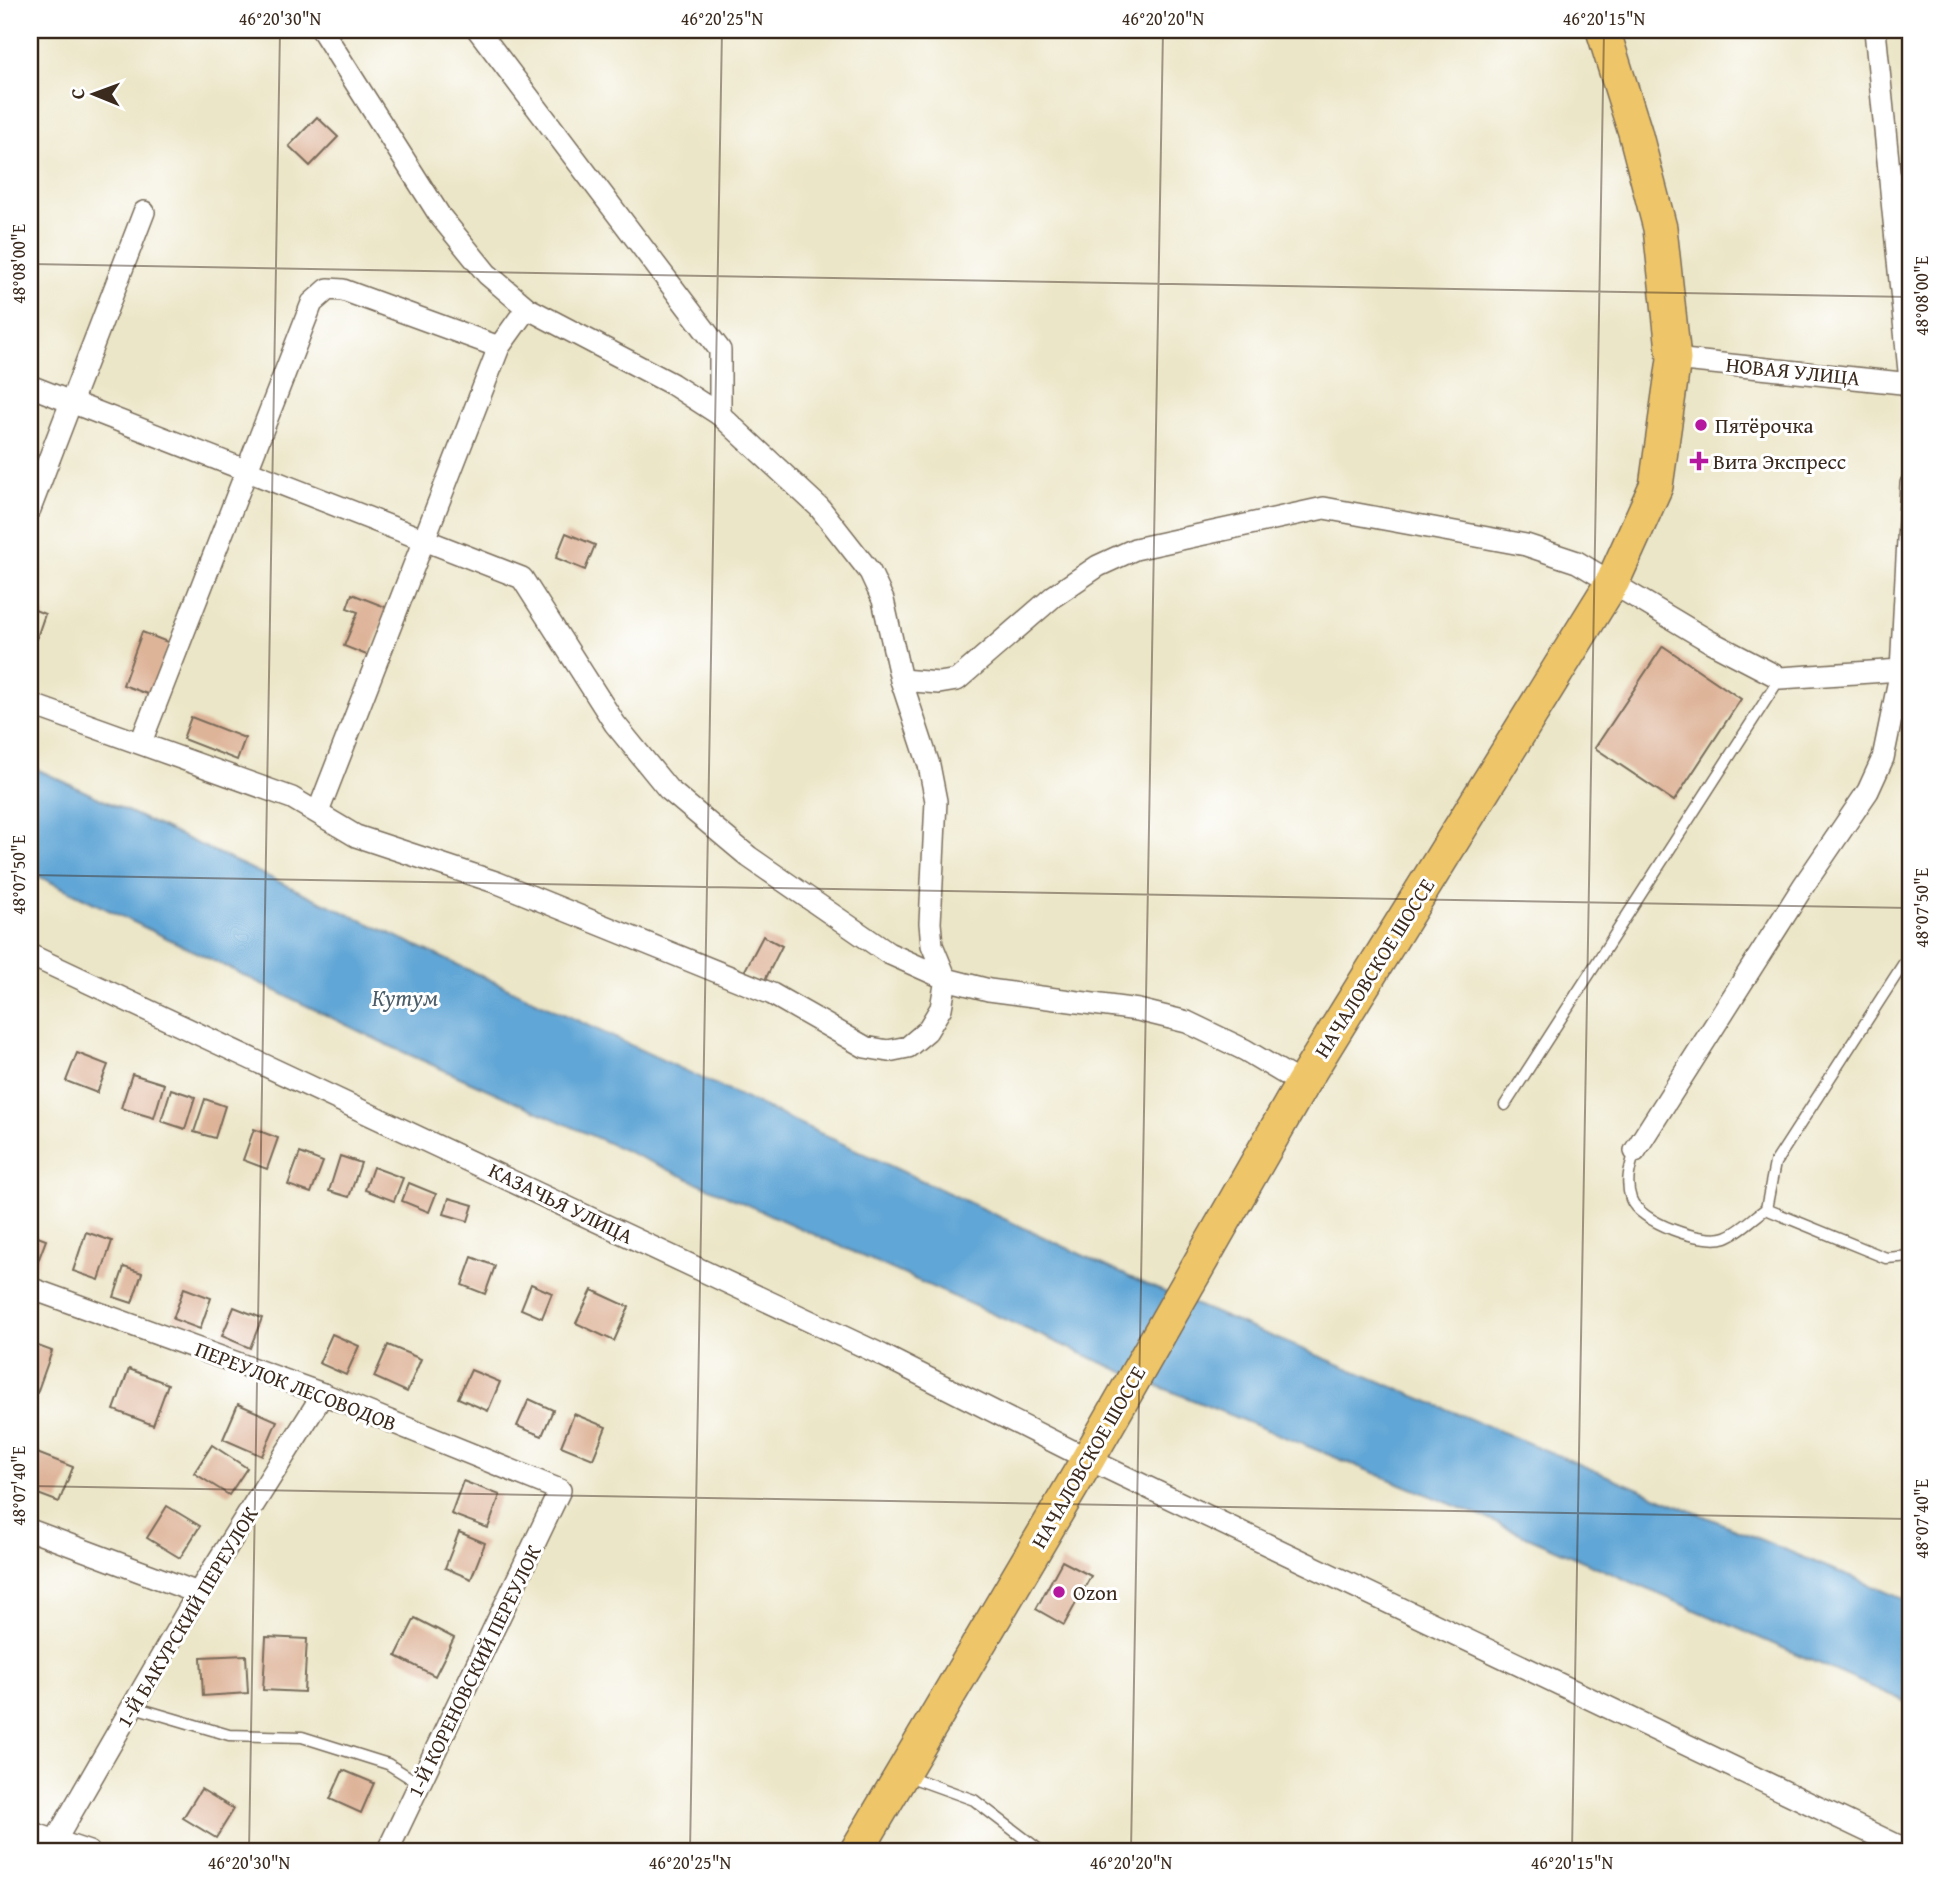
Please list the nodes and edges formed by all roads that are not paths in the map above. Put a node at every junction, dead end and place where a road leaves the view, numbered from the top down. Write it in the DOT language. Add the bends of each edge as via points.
graph roads {
  1 [pos="322,30"];
  2 [pos="478,30"];
  3 [pos="1875,30"];
  4 [pos="1614,33"];
  5 [pos="144,212"];
  6 [pos="527,308"];
  7 [pos="499,346"];
  8 [pos="1674,359"];
  9 [pos="1911,384"];
  10 [pos="30,386"];
  11 [pos="1911,391"];
  12 [pos="70,402"];
  13 [pos="720,415"];
  14 [pos="246,470"];
  15 [pos="1911,484"];
  16 [pos="30,509"];
  17 [pos="426,539"];
  18 [pos="1613,581"];
  19 [pos="1906,670"];
  20 [pos="1780,678"];
  21 [pos="901,680"];
  22 [pos="30,704"];
  23 [pos="141,743"];
  24 [pos="318,813"];
  25 [pos="1911,952"];
  26 [pos="30,955"];
  27 [pos="946,979"];
  28 [pos="1302,1084"];
  29 [pos="1505,1105"];
  30 [pos="1635,1152"];
  31 [pos="1766,1209"];
  32 [pos="1911,1256"];
  33 [pos="30,1288"];
  34 [pos="323,1394"];
  35 [pos="1088,1459"];
  36 [pos="561,1490"];
  37 [pos="30,1530"];
  38 [pos="198,1593"];
  39 [pos="134,1707"];
  40 [pos="902,1774"];
  41 [pos="420,1784"];
  42 [pos="30,1832"];
  43 [pos="51,1847"];
  44 [pos="89,1852"];
  45 [pos="387,1852"];
  46 [pos="856,1852"];
  47 [pos="1042,1852"];
  48 [pos="1911,1852"];
  1 -- 6 [label="street" via="440,216 487,274"];
  2 -- 13 [label="street" via="720,350"];
  3 -- 9 [label="street"];
  4 -- 8 [label="main road, НАЧАЛОВСКОЕ ШОССЕ" via="1660,228"];
  5 -- 12 [label="street"];
  6 -- 7 [label="street"];
  6 -- 13 [label="street" via="672,384"];
  7 -- 14 [label="street" via="344,290 328,289 312,303"];
  7 -- 17 [label="street"];
  8 -- 9 [label="street, НОВАЯ УЛИЦА"];
  8 -- 18 [label="main road, НАЧАЛОВСКОЕ ШОССЕ" via="1656,486"];
  9 -- 11 [label="street"];
  10 -- 12 [label="street"];
  12 -- 14 [label="street"];
  12 -- 16 [label="street"];
  13 -- 21 [label="street" via="819,507 870,572 883,600"];
  14 -- 17 [label="street"];
  14 -- 23 [label="street"];
  15 -- 19 [label="street"];
  17 -- 24 [label="street"];
  17 -- 27 [label="street" via="522,578 615,724 668,789 749,856 888,953"];
  18 -- 20 [label="street" via="1709,641"];
  18 -- 21 [label="street" via="1577,562 1525,545 1324,508 1135,549 1098,566 1054,596 957,680"];
  18 -- 28 [label="main road, НАЧАЛОВСКОЕ ШОССЕ"];
  19 -- 20 [label="street"];
  19 -- 30 [label="street" via="1883,758 1868,791"];
  20 -- 29 [label="lane"];
  21 -- 27 [label="street" via="936,801 930,923 932,945"];
  22 -- 23 [label="street"];
  23 -- 24 [label="street" via="292,798"];
  24 -- 27 [label="street" via="356,836 498,883 772,995 865,1047 888,1051 908,1047 927,1031 941,1008"];
  25 -- 31 [label="lane" via="1775,1163"];
  26 -- 35 [label="street, КАЗАЧЬЯ УЛИЦА" via="882,1355"];
  27 -- 28 [label="street" via="1187,1022"];
  28 -- 35 [label="main road, НАЧАЛОВСКОЕ ШОССЕ"];
  30 -- 31 [label="lane" via="1627,1178 1631,1201 1654,1223 1691,1235 1725,1237"];
  31 -- 32 [label="lane" via="1886,1258"];
  33 -- 34 [label="street, ПЕРЕУЛОК ЛЕСОВОДОВ"];
  34 -- 36 [label="street, ПЕРЕУЛОК ЛЕСОВОДОВ"];
  34 -- 38 [label="street, 1-Й БАКУРСКИЙ ПЕРЕУЛОК"];
  35 -- 40 [label="main road, НАЧАЛОВСКОЕ ШОССЕ"];
  35 -- 48 [label="street, КАЗАЧЬЯ УЛИЦА"];
  36 -- 41 [label="street, 1-Й КОРЕНОВСКИЙ ПЕРЕУЛОК"];
  37 -- 38 [label="street"];
  38 -- 39 [label="street, 1-Й БАКУРСКИЙ ПЕРЕУЛОК"];
  39 -- 41 [label="lane" via="229,1735 302,1737 388,1764"];
  39 -- 43 [label="street, 1-Й БАКУРСКИЙ ПЕРЕУЛОК"];
  40 -- 46 [label="main road, НАЧАЛОВСКОЕ ШОССЕ"];
  40 -- 47 [label="lane" via="974,1800"];
  41 -- 45 [label="street, 1-Й КОРЕНОВСКИЙ ПЕРЕУЛОК"];
  42 -- 43 [label="street"];
  43 -- 44 [label="street"];
}
